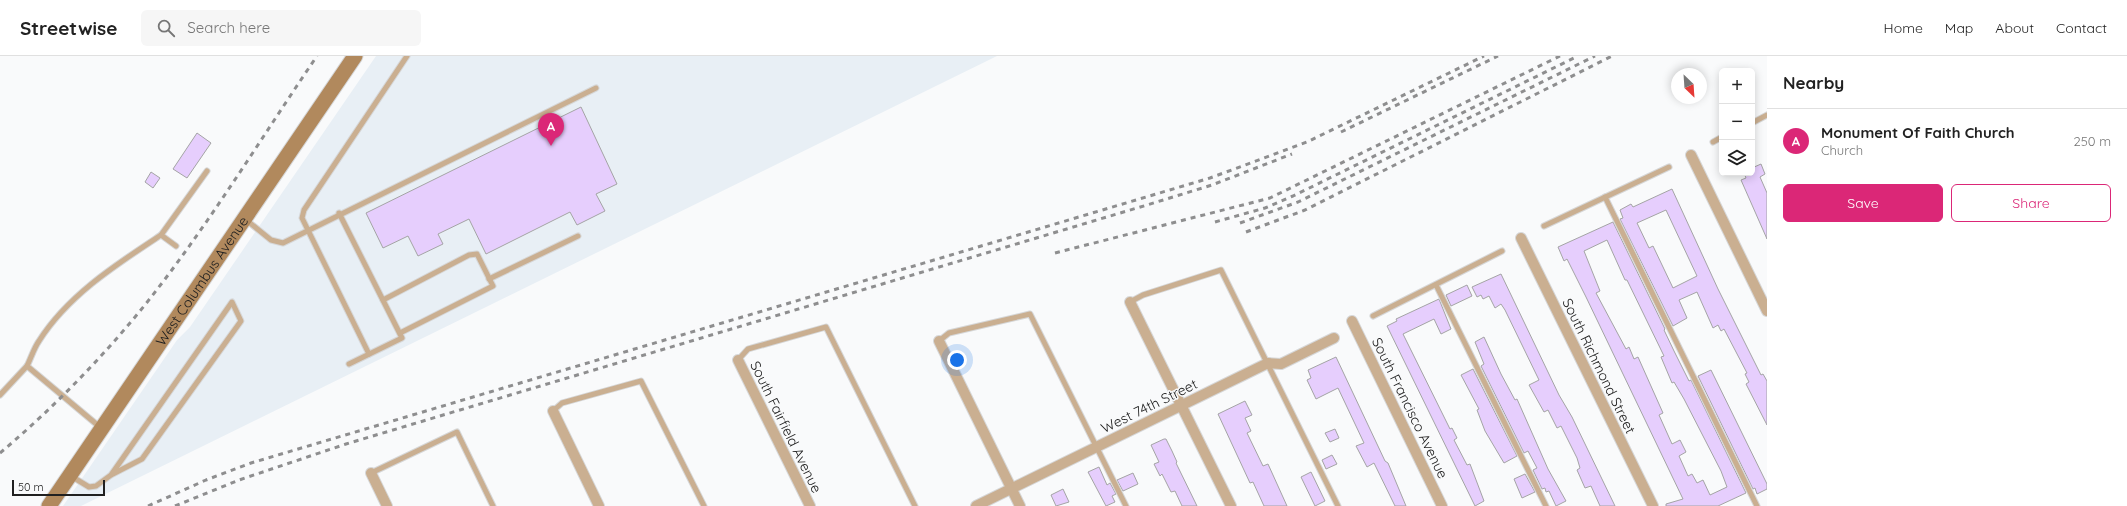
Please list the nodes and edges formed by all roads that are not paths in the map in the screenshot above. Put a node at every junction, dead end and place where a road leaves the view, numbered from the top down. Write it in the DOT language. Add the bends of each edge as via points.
graph roads {
  1 [pos="355,56"];
  2 [pos="407,56"];
  3 [pos="596,88"];
  4 [pos="1767,115"];
  5 [pos="1755,121"];
  6 [pos="1719,138"];
  7 [pos="1712,142"];
  8 [pos="1691,155"];
  9 [pos="1668,167"];
  10 [pos="207,171"];
  11 [pos="1606,197"];
  12 [pos="340,213"];
  13 [pos="244,219"];
  14 [pos="1544,226"];
  15 [pos="308,229"];
  16 [pos="161,235"];
  17 [pos="578,236"];
  18 [pos="1521,238"];
  19 [pos="176,246"];
  20 [pos="1502,251"];
  21 [pos="489,279"];
  22 [pos="1436,285"];
  23 [pos="383,300"];
  24 [pos="1130,302"];
  25 [pos="1767,311"];
  26 [pos="1373,316"];
  27 [pos="1352,321"];
  28 [pos="400,333"];
  29 [pos="1334,338"];
  30 [pos="939,341"];
  31 [pos="369,354"];
  32 [pos="738,360"];
  33 [pos="1268,363"];
  34 [pos="348,364"];
  35 [pos="27,366"];
  36 [pos="0,395"];
  37 [pos="1181,405"];
  38 [pos="553,411"];
  39 [pos="102,428"];
  40 [pos="1096,447"];
  41 [pos="371,473"];
  42 [pos="70,475"];
  43 [pos="111,475"];
  44 [pos="1011,489"];
  45 [pos="49,506"];
  46 [pos="388,506"];
  47 [pos="493,506"];
  48 [pos="599,506"];
  49 [pos="704,506"];
  50 [pos="810,506"];
  51 [pos="915,506"];
  52 [pos="976,506"];
  53 [pos="1020,506"];
  54 [pos="1126,506"];
  55 [pos="1231,506"];
  56 [pos="1338,506"];
  57 [pos="1442,506"];
  58 [pos="1546,506"];
  59 [pos="1653,506"];
  60 [pos="1757,506"];
  1 -- 13 [label="main road, West Columbus Avenue"];
  2 -- 15 [label="lane" via="304,210 302,218"];
  3 -- 12 [label="lane"];
  4 -- 5 [label="lane"];
  6 -- 7 [label="lane"];
  8 -- 25 [label="street"];
  9 -- 11 [label="lane"];
  10 -- 16 [label="lane"];
  11 -- 14 [label="lane"];
  11 -- 60 [label="lane"];
  12 -- 15 [label="lane"];
  12 -- 23 [label="lane"];
  13 -- 15 [label="lane" via="271,240 283,243"];
  13 -- 39 [label="main road, West Columbus Avenue"];
  15 -- 31 [label="lane"];
  16 -- 19 [label="lane"];
  16 -- 35 [label="lane" via="88,286 39,341"];
  17 -- 21 [label="lane"];
  18 -- 59 [label="street, South Richmond Street"];
  20 -- 22 [label="lane"];
  21 -- 23 [label="lane" via="477,254 469,255"];
  21 -- 28 [label="lane" via="493,286"];
  22 -- 26 [label="lane"];
  22 -- 58 [label="lane"];
  23 -- 28 [label="lane"];
  24 -- 33 [label="lane" via="1143,295 1221,270"];
  24 -- 37 [label="street"];
  27 -- 57 [label="street, South Francisco Avenue"];
  28 -- 31 [label="lane" via="402,338"];
  29 -- 33 [label="street, West 74th Street" via="1281,364"];
  30 -- 40 [label="lane" via="949,333 1030,314"];
  30 -- 44 [label="street"];
  31 -- 34 [label="lane"];
  32 -- 50 [label="street, South Fairfield Avenue"];
  32 -- 51 [label="lane" via="748,349 826,327"];
  33 -- 37 [label="street, West 74th Street"];
  33 -- 56 [label="lane"];
  35 -- 36 [label="lane"];
  35 -- 39 [label="lane"];
  37 -- 40 [label="street, West 74th Street"];
  37 -- 55 [label="street"];
  38 -- 48 [label="street"];
  38 -- 49 [label="lane" via="562,403 641,381"];
  39 -- 42 [label="main road, West Columbus Avenue"];
  40 -- 44 [label="street, West 74th Street"];
  40 -- 54 [label="lane"];
  41 -- 46 [label="street"];
  41 -- 47 [label="lane" via="457,432"];
  42 -- 43 [label="lane" via="89,487 96,486"];
  42 -- 45 [label="main road, West Columbus Avenue"];
  43 -- 43 [label="lane" via="142,459 241,321 232,302"];
  44 -- 52 [label="street, West 74th Street"];
  44 -- 53 [label="street"];
}
